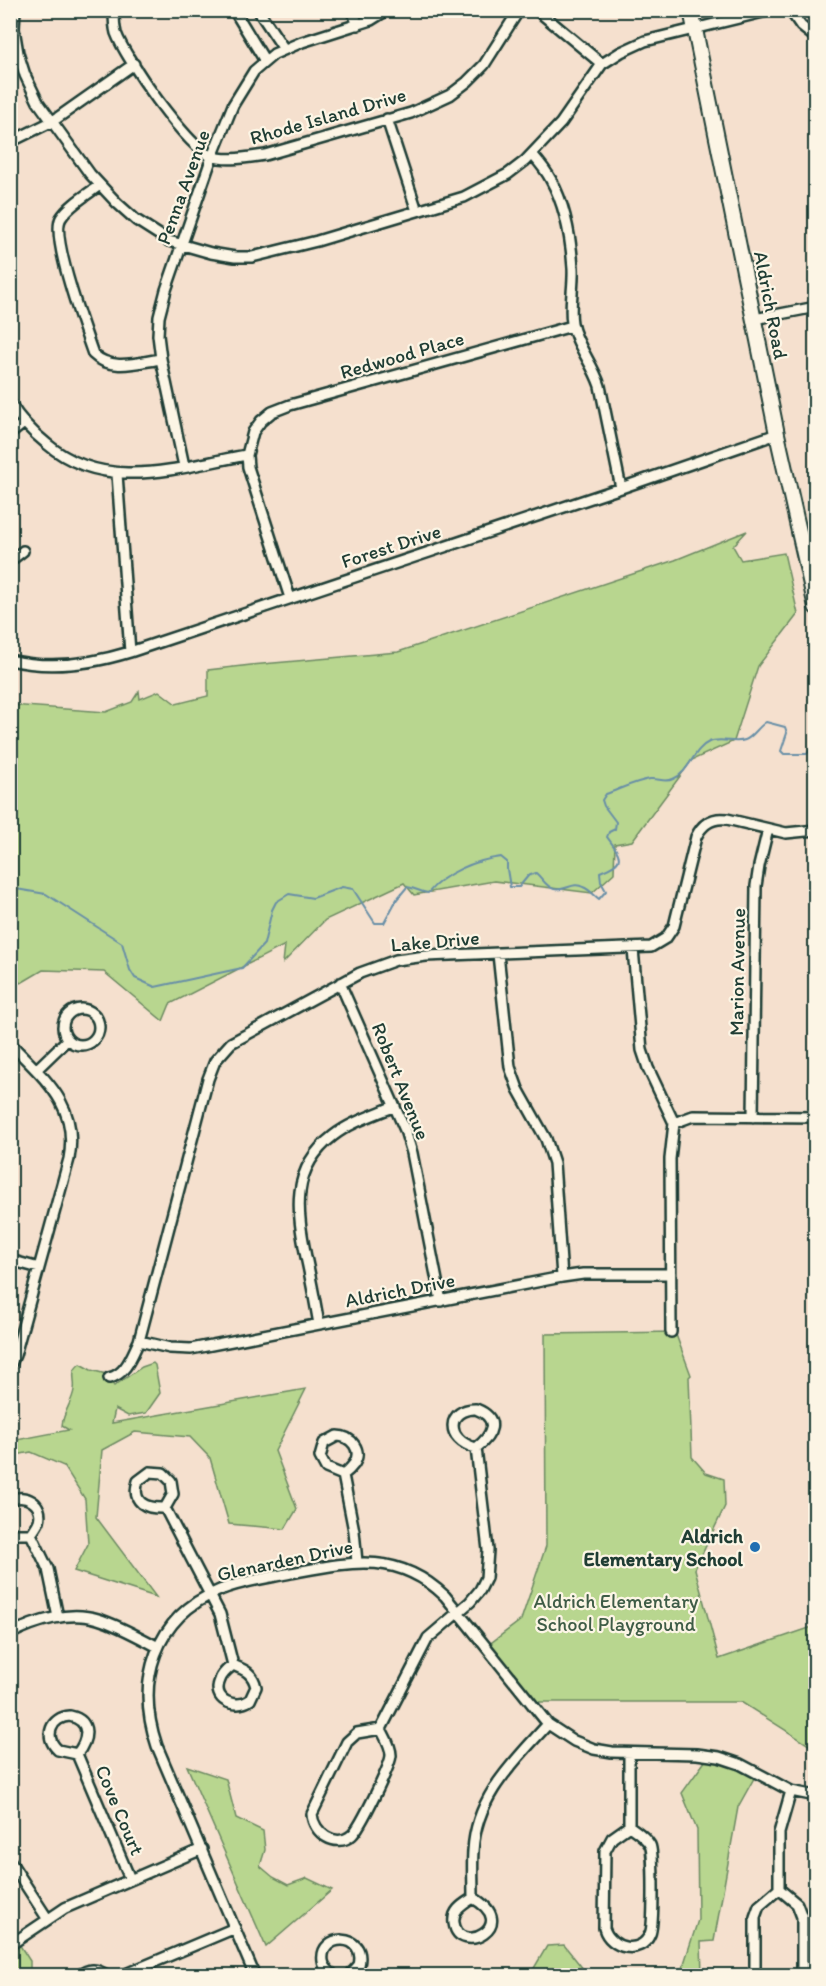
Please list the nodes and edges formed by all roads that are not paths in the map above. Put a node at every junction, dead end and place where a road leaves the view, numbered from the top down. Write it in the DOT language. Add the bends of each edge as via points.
graph roads {
  1 [pos="15,10"];
  2 [pos="114,10"];
  3 [pos="234,10"];
  4 [pos="258,10"];
  5 [pos="352,10"];
  6 [pos="387,10"];
  7 [pos="519,10"];
  8 [pos="537,10"];
  9 [pos="691,10"];
  10 [pos="771,10"];
  11 [pos="790,10"];
  12 [pos="358,25"];
  13 [pos="695,29"];
  14 [pos="816,38"];
  15 [pos="284,49"];
  16 [pos="265,61"];
  17 [pos="134,64"];
  18 [pos="602,64"];
  19 [pos="387,119"];
  20 [pos="53,121"];
  21 [pos="10,142"];
  22 [pos="532,154"];
  23 [pos="212,157"];
  24 [pos="100,185"];
  25 [pos="417,210"];
  26 [pos="181,245"];
  27 [pos="816,308"];
  28 [pos="754,319"];
  29 [pos="572,326"];
  30 [pos="161,359"];
  31 [pos="10,403"];
  32 [pos="24,423"];
  33 [pos="10,434"];
  34 [pos="777,434"];
  35 [pos="247,454"];
  36 [pos="184,466"];
  37 [pos="117,474"];
  38 [pos="621,488"];
  39 [pos="23,551"];
  40 [pos="10,561"];
  41 [pos="290,598"];
  42 [pos="816,607"];
  43 [pos="130,652"];
  44 [pos="10,660"];
  45 [pos="768,829"];
  46 [pos="816,830"];
  47 [pos="633,949"];
  48 [pos="498,954"];
  49 [pos="340,983"];
  50 [pos="67,1040"];
  51 [pos="10,1043"];
  52 [pos="36,1070"];
  53 [pos="395,1106"];
  54 [pos="753,1117"];
  55 [pos="816,1117"];
  56 [pos="674,1123"];
  57 [pos="10,1260"];
  58 [pos="39,1268"];
  59 [pos="670,1274"];
  60 [pos="562,1277"];
  61 [pos="441,1301"];
  62 [pos="319,1324"];
  63 [pos="671,1332"];
  64 [pos="139,1341"];
  65 [pos="10,1366"];
  66 [pos="109,1378"];
  67 [pos="476,1448"];
  68 [pos="343,1475"];
  69 [pos="10,1500"];
  70 [pos="165,1508"];
  71 [pos="10,1532"];
  72 [pos="31,1534"];
  73 [pos="357,1562"];
  74 [pos="210,1594"];
  75 [pos="459,1613"];
  76 [pos="58,1617"];
  77 [pos="10,1634"];
  78 [pos="158,1647"];
  79 [pos="233,1665"];
  80 [pos="548,1724"];
  81 [pos="381,1729"];
  82 [pos="628,1753"];
  83 [pos="77,1754"];
  84 [pos="791,1791"];
  85 [pos="816,1796"];
  86 [pos="629,1826"];
  87 [pos="202,1849"];
  88 [pos="10,1861"];
  89 [pos="130,1879"];
  90 [pos="779,1889"];
  91 [pos="473,1898"];
  92 [pos="47,1918"];
  93 [pos="235,1928"];
  94 [pos="10,1945"];
  95 [pos="79,1976"];
  96 [pos="108,1976"];
  97 [pos="121,1976"];
  98 [pos="255,1976"];
  99 [pos="335,1976"];
  100 [pos="349,1976"];
  101 [pos="755,1976"];
  102 [pos="802,1976"];
  1 -- 20 [label="street" via="16,45 25,75"];
  2 -- 17 [label="street" via="117,33"];
  3 -- 16 [label="street"];
  4 -- 15 [label="street"];
  5 -- 12 [label="street"];
  6 -- 12 [label="street, Penna Avenue"];
  7 -- 19 [label="street, Rhode Island Drive" via="484,65 467,82 432,104"];
  8 -- 18 [label="street"];
  9 -- 13 [label="main road, Aldrich Road"];
  10 -- 13 [label="street"];
  11 -- 14 [label="street"];
  12 -- 15 [label="street, Penna Avenue"];
  13 -- 18 [label="street" via="645,40"];
  13 -- 28 [label="main road, Aldrich Road"];
  15 -- 16 [label="street, Penna Avenue"];
  16 -- 23 [label="street, Penna Avenue" via="245,82 232,105"];
  17 -- 20 [label="street"];
  17 -- 23 [label="street" via="194,145"];
  18 -- 22 [label="street" via="561,123"];
  19 -- 23 [label="street, Rhode Island Drive" via="265,155"];
  19 -- 25 [label="street"];
  20 -- 21 [label="street"];
  20 -- 24 [label="street"];
  22 -- 25 [label="street" via="483,188"];
  22 -- 29 [label="street" via="552,180 567,228 573,268"];
  23 -- 26 [label="street, Penna Avenue"];
  24 -- 26 [label="street" via="136,220"];
  24 -- 30 [label="street" via="70,208 58,224 58,237 93,354 115,365"];
  25 -- 26 [label="street" via="317,241 252,256 219,254"];
  26 -- 30 [label="street, Penna Avenue" via="159,317"];
  27 -- 28 [label="street"];
  28 -- 34 [label="main road, Aldrich Road"];
  29 -- 35 [label="street, Redwood Place" via="272,412 252,432"];
  29 -- 38 [label="street" via="600,386"];
  30 -- 36 [label="street, Penna Avenue"];
  31 -- 32 [label="street"];
  32 -- 33 [label="street"];
  32 -- 37 [label="street" via="58,453 82,466"];
  34 -- 38 [label="street, Forest Drive"];
  34 -- 42 [label="main road, Aldrich Road"];
  35 -- 36 [label="street"];
  35 -- 41 [label="street"];
  36 -- 37 [label="street"];
  37 -- 43 [label="street"];
  38 -- 41 [label="street, Forest Drive"];
  39 -- 40 [label="street"];
  41 -- 43 [label="street, Forest Drive"];
  43 -- 44 [label="street, Forest Drive" via="82,664 40,665"];
  45 -- 46 [label="street, Lake Drive" via="794,833"];
  45 -- 47 [label="street, Lake Drive" via="723,818 702,826 670,934 659,944"];
  45 -- 54 [label="street, Marion Avenue" via="756,886"];
  47 -- 48 [label="street, Lake Drive"];
  47 -- 56 [label="street" via="642,1050"];
  48 -- 49 [label="street, Lake Drive" via="396,960"];
  48 -- 60 [label="street" via="510,1067 554,1163"];
  49 -- 53 [label="street, Robert Avenue"];
  49 -- 64 [label="street, Lake Drive" via="238,1039 215,1061"];
  50 -- 52 [label="street"];
  51 -- 52 [label="street"];
  52 -- 58 [label="street" via="64,1107 71,1143"];
  53 -- 61 [label="street, Robert Avenue" via="412,1153"];
  53 -- 62 [label="street" via="334,1134 319,1150 303,1179 299,1219"];
  54 -- 55 [label="street"];
  54 -- 56 [label="street" via="693,1116"];
  56 -- 59 [label="street" via="670,1159"];
  57 -- 58 [label="street"];
  58 -- 65 [label="street"];
  59 -- 60 [label="street, Aldrich Drive"];
  59 -- 63 [label="street"];
  60 -- 61 [label="street, Aldrich Drive"];
  61 -- 62 [label="street, Aldrich Drive"];
  62 -- 64 [label="street, Aldrich Drive" via="191,1349"];
  64 -- 66 [label="street, Lake Drive" via="126,1367"];
  67 -- 67 [label="street" via="462,1443 454,1431 456,1418 465,1410 476,1409 490,1422 488,1439"];
  67 -- 75 [label="street" via="489,1558 480,1590"];
  68 -- 68 [label="street" via="326,1468 320,1457 324,1443 337,1436 352,1441 357,1450 356,1462"];
  68 -- 73 [label="street"];
  69 -- 72 [label="street" via="20,1497 36,1504 39,1520"];
  70 -- 70 [label="street" via="147,1507 137,1496 136,1486 145,1474 163,1473 171,1481 173,1494"];
  70 -- 74 [label="street"];
  71 -- 72 [label="street"];
  72 -- 76 [label="street" via="48,1569"];
  73 -- 74 [label="street, Glenarden Drive" via="238,1584"];
  73 -- 75 [label="street, Glenarden Drive" via="393,1565 415,1573 436,1587"];
  74 -- 78 [label="street, Glenarden Drive" via="177,1620"];
  74 -- 79 [label="street" via="223,1624"];
  75 -- 80 [label="street, Glenarden Drive"];
  75 -- 81 [label="street" via="425,1643"];
  76 -- 77 [label="street"];
  76 -- 78 [label="street" via="98,1619"];
  78 -- 87 [label="street, Glenarden Drive" via="148,1685 150,1722"];
  79 -- 79 [label="street" via="219,1680 218,1691 227,1703 237,1705 250,1700 256,1687 249,1672"];
  80 -- 82 [label="street, Glenarden Drive" via="585,1746"];
  80 -- 91 [label="street" via="501,1776 485,1802 473,1850"];
  81 -- 81 [label="street" via="391,1750 390,1764 356,1832 339,1840 326,1837 315,1827 312,1814 347,1742 357,1733"];
  82 -- 84 [label="street, Glenarden Drive" via="719,1757"];
  82 -- 86 [label="street"];
  83 -- 83 [label="street" via="61,1752 51,1742 51,1726 61,1717 76,1717 85,1725 87,1738"];
  83 -- 89 [label="street, Cove Court"];
  84 -- 85 [label="street, Glenarden Drive"];
  84 -- 90 [label="street" via="779,1833"];
  86 -- 86 [label="street" via="645,1839 652,1852 651,1932 642,1944 622,1947 614,1943 604,1928 605,1851 612,1838"];
  87 -- 89 [label="street"];
  87 -- 93 [label="street, Glenarden Drive"];
  88 -- 92 [label="street"];
  89 -- 92 [label="street"];
  90 -- 101 [label="street" via="759,1906 755,1917"];
  90 -- 102 [label="street" via="797,1904 802,1917"];
  91 -- 91 [label="street" via="456,1911 454,1923 459,1933 477,1939 486,1934 491,1923 486,1907"];
  92 -- 94 [label="street"];
  93 -- 97 [label="street"];
  93 -- 98 [label="street, Glenarden Drive"];
  95 -- 96 [label="street" via="92,1969"];
  99 -- 100 [label="street" via="324,1964 324,1953 330,1943 341,1939 353,1943 359,1952 359,1965"];
}
